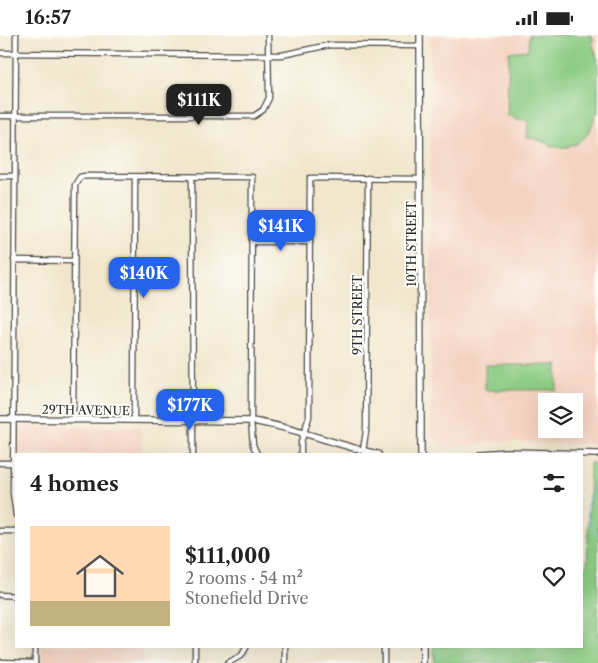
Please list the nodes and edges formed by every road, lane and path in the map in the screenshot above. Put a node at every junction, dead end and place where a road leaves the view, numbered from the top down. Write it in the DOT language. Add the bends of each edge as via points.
graph roads {
  1 [pos="16,35"];
  2 [pos="268,35"];
  3 [pos="420,35"];
  4 [pos="420,46"];
  5 [pos="0,53"];
  6 [pos="16,53"];
  7 [pos="268,55"];
  8 [pos="0,116"];
  9 [pos="15,116"];
  10 [pos="0,176"];
  11 [pos="14,176"];
  12 [pos="135,177"];
  13 [pos="192,177"];
  14 [pos="368,178"];
  15 [pos="421,179"];
  16 [pos="252,242"];
  17 [pos="310,242"];
  18 [pos="14,260"];
  19 [pos="74,261"];
  20 [pos="0,419"];
  21 [pos="14,419"];
  22 [pos="73,420"];
  23 [pos="134,420"];
  24 [pos="191,421"];
  25 [pos="251,421"];
  26 [pos="306,432"];
  27 [pos="363,451"];
  28 [pos="193,453"];
  29 [pos="256,453"];
  30 [pos="301,453"];
  31 [pos="373,453"];
  32 [pos="421,453"];
  33 [pos="544,453"];
  34 [pos="569,453"];
  35 [pos="583,453"];
  36 [pos="598,454"];
  37 [pos="0,463"];
  38 [pos="13,463"];
  39 [pos="15,508"];
  40 [pos="0,531"];
  41 [pos="15,531"];
  42 [pos="0,595"];
  43 [pos="15,596"];
  44 [pos="35,648"];
  45 [pos="195,648"];
  46 [pos="246,648"];
  47 [pos="285,648"];
  48 [pos="384,648"];
  49 [pos="423,648"];
  50 [pos="0,663"];
  51 [pos="35,663"];
  52 [pos="195,663"];
  53 [pos="228,663"];
  54 [pos="285,663"];
  55 [pos="384,663"];
  56 [pos="423,663"];
  1 -- 6 [label="street"];
  2 -- 7 [label="street"];
  3 -- 4 [label="street, 10TH STREET"];
  4 -- 7 [label="street" via="328,45"];
  4 -- 15 [label="street, 10TH STREET"];
  5 -- 6 [label="street"];
  6 -- 7 [label="street"];
  6 -- 9 [label="street"];
  7 -- 9 [label="street" via="269,98 263,110 254,116"];
  8 -- 9 [label="street"];
  9 -- 11 [label="street"];
  10 -- 11 [label="street"];
  11 -- 18 [label="street"];
  12 -- 13 [label="street"];
  12 -- 19 [label="street" via="85,176 76,180"];
  12 -- 23 [label="street"];
  13 -- 16 [label="street" via="252,177"];
  13 -- 24 [label="street"];
  14 -- 15 [label="street"];
  14 -- 17 [label="street" via="310,178"];
  14 -- 27 [label="street, 9TH STREET" via="366,431"];
  15 -- 32 [label="street, 10TH STREET"];
  16 -- 17 [label="street"];
  16 -- 25 [label="street"];
  17 -- 26 [label="street" via="309,417"];
  18 -- 19 [label="street"];
  18 -- 21 [label="street"];
  19 -- 22 [label="street"];
  20 -- 21 [label="street, 29TH AVENUE"];
  21 -- 22 [label="street, 29TH AVENUE"];
  21 -- 38 [label="street"];
  22 -- 23 [label="street, 29TH AVENUE"];
  23 -- 24 [label="street, 29TH AVENUE"];
  24 -- 25 [label="street, 29TH AVENUE"];
  24 -- 28 [label="street"];
  25 -- 26 [label="street, 29TH AVENUE"];
  25 -- 29 [label="street"];
  26 -- 27 [label="street, 29TH AVENUE"];
  26 -- 30 [label="street" via="301,442"];
  27 -- 31 [label="street, 29TH AVENUE"];
  33 -- 34 [label="street"];
  35 -- 36 [label="street"];
  37 -- 38 [label="street"];
  38 -- 39 [label="street"];
  40 -- 41 [label="street"];
  42 -- 43 [label="street"];
  44 -- 51 [label="street"];
  45 -- 52 [label="street"];
  46 -- 53 [label="street" via="242,655"];
  47 -- 54 [label="street"];
  48 -- 55 [label="street"];
  49 -- 56 [label="street"];
  50 -- 51 [label="street"];
}
